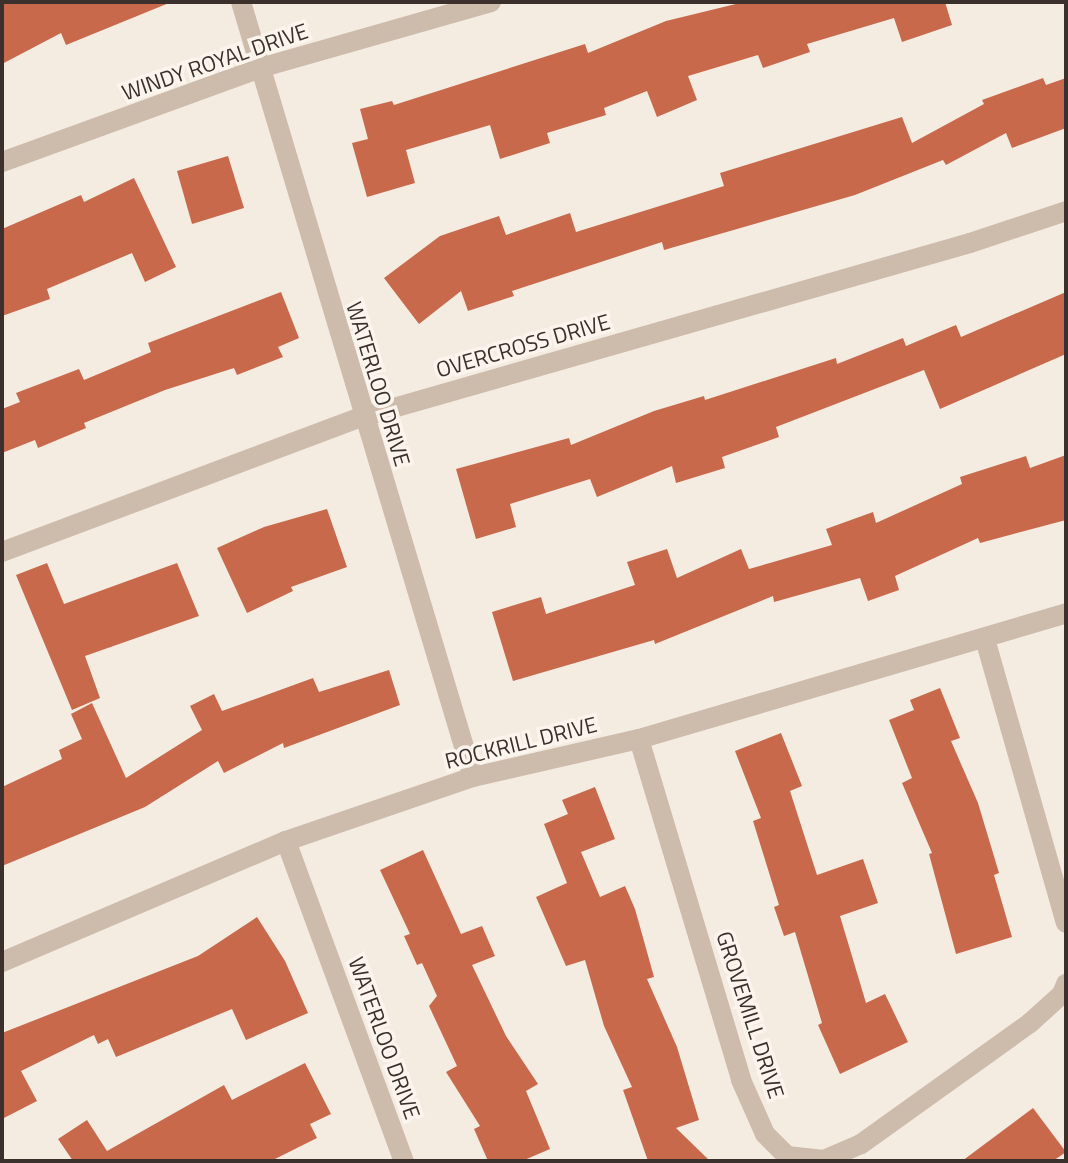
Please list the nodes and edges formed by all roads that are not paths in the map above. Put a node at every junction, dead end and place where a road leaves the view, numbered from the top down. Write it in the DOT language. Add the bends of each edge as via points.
graph roads {
  1 [pos="241,2"];
  2 [pos="491,2"];
  3 [pos="260,68"];
  4 [pos="2,162"];
  5 [pos="1066,211"];
  6 [pos="362,417"];
  7 [pos="2,552"];
  8 [pos="1066,613"];
  9 [pos="985,639"];
  10 [pos="639,739"];
  11 [pos="473,777"];
  12 [pos="286,841"];
  13 [pos="1066,923"];
  14 [pos="2,962"];
  15 [pos="1066,984"];
  16 [pos="404,1161"];
  1 -- 3 [label="street, WATERLOO DRIVE"];
  2 -- 3 [label="street, WINDY ROYAL DRIVE"];
  3 -- 4 [label="street, WINDY ROYAL DRIVE"];
  3 -- 6 [label="street, WATERLOO DRIVE"];
  5 -- 6 [label="street, OVERCROSS DRIVE"];
  6 -- 7 [label="street, OVERCROSS DRIVE"];
  6 -- 11 [label="street, WATERLOO DRIVE"];
  8 -- 9 [label="street, ROCKRILL DRIVE"];
  9 -- 10 [label="street, ROCKRILL DRIVE"];
  9 -- 13 [label="street"];
  10 -- 11 [label="street, ROCKRILL DRIVE"];
  10 -- 15 [label="street, GROVEMILL DRIVE" via="741,1080 765,1134 787,1156 824,1160 861,1144 1030,1023"];
  11 -- 12 [label="street, ROCKRILL DRIVE"];
  12 -- 14 [label="street, ROCKRILL DRIVE"];
  12 -- 16 [label="street, WATERLOO DRIVE"];
}
